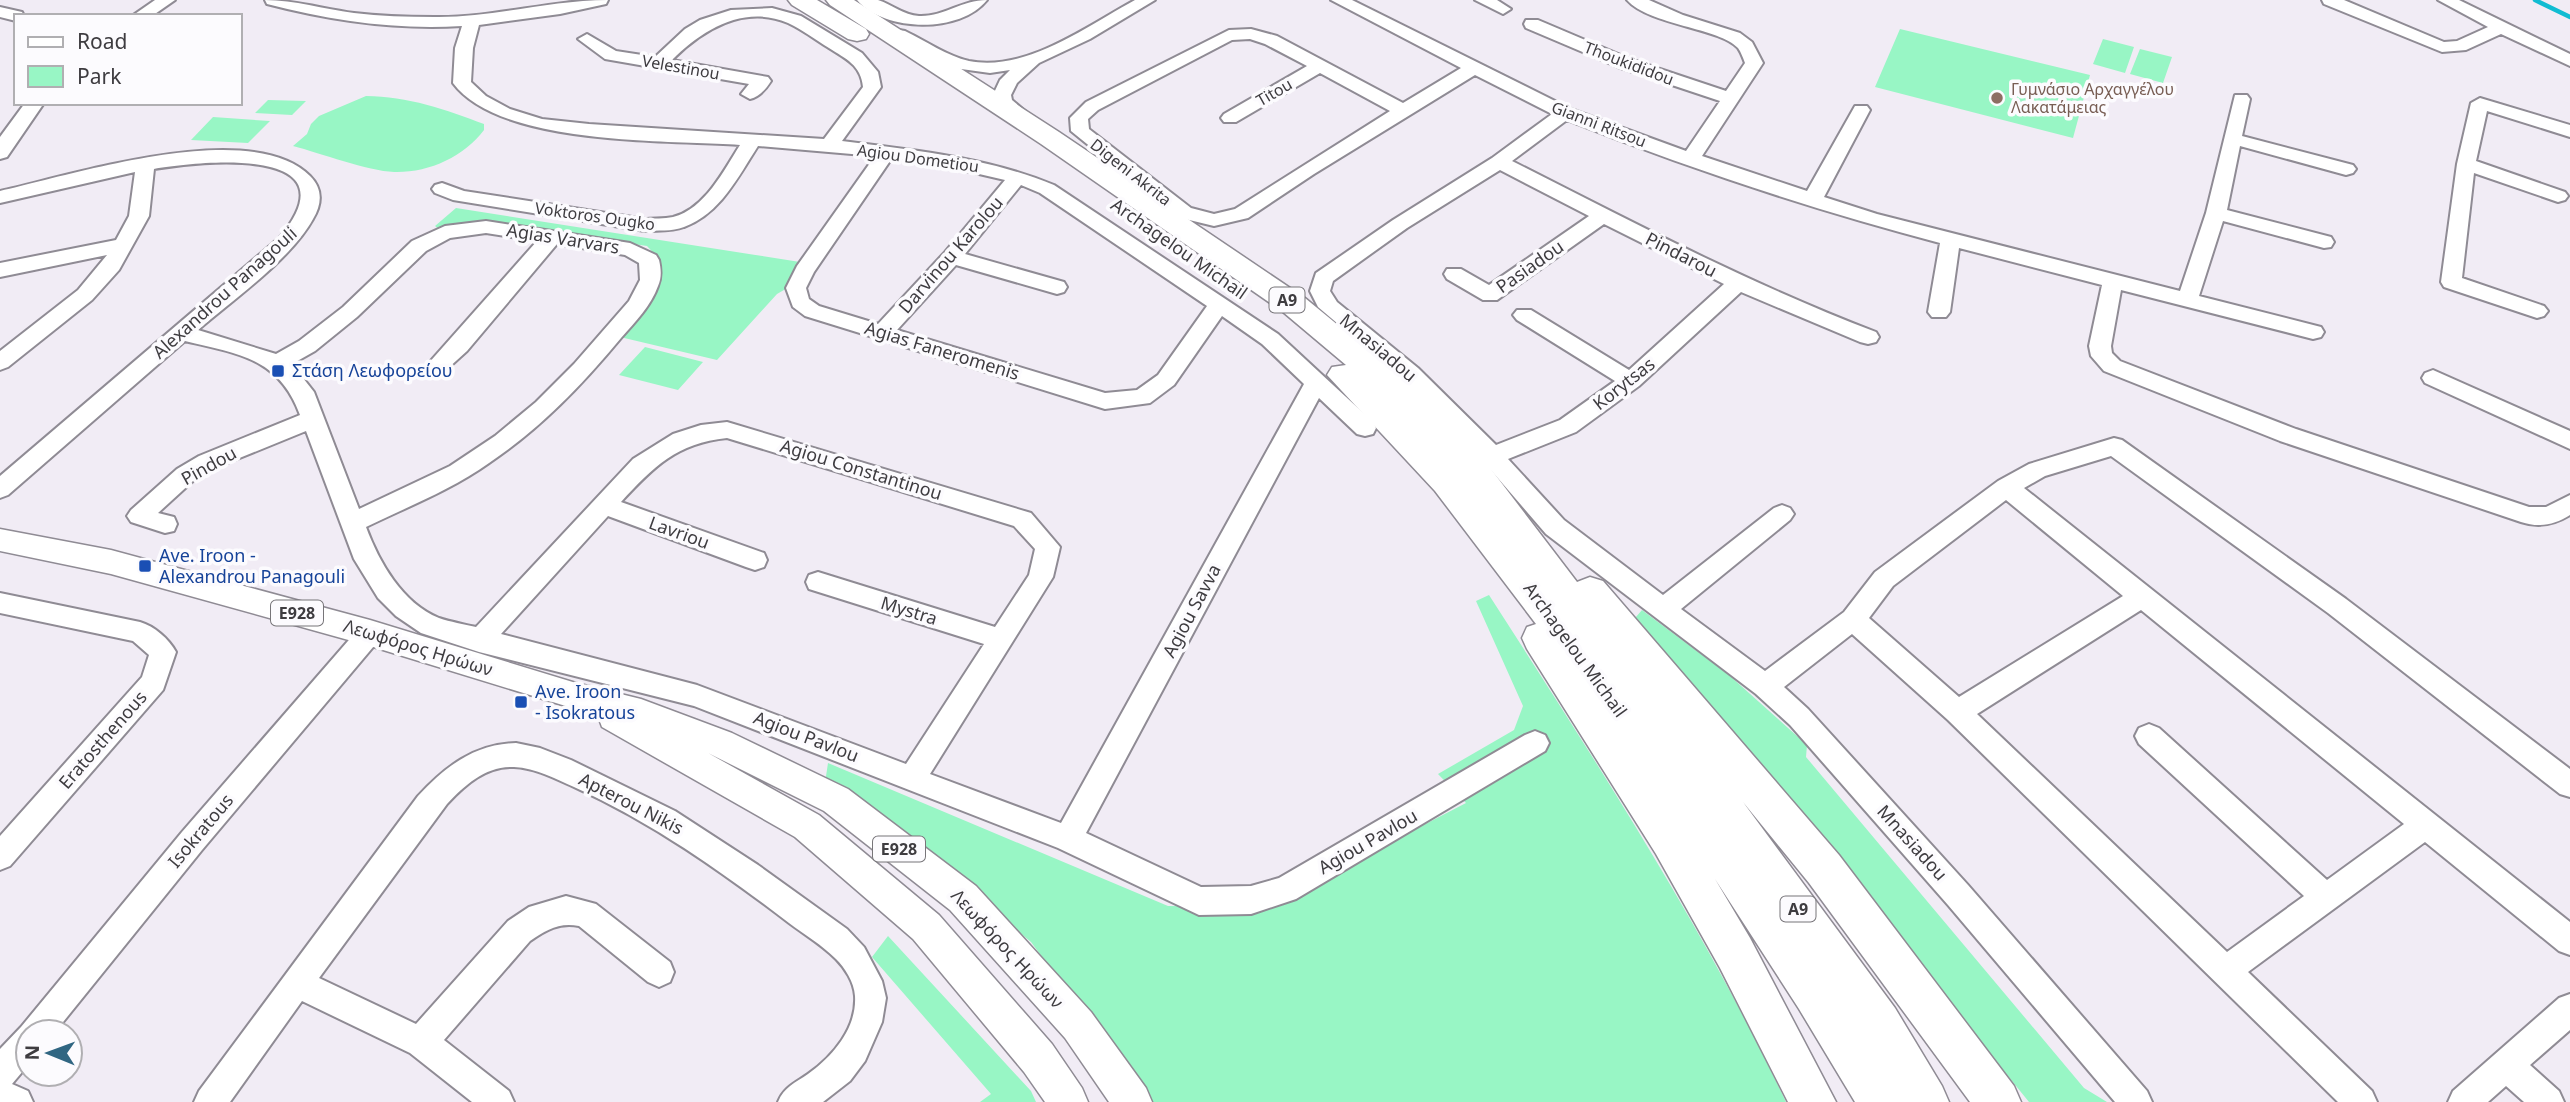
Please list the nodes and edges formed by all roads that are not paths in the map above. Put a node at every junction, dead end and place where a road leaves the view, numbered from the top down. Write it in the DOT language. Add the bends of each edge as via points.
graph roads {
  1 [pos="167,0"];
  2 [pos="273,0"];
  3 [pos="600,0"];
  4 [pos="800,0"];
  5 [pos="838,0"];
  6 [pos="865,0"];
  7 [pos="979,0"];
  8 [pos="1339,0"];
  9 [pos="1483,0"];
  10 [pos="1635,0"];
  11 [pos="2330,0"];
  12 [pos="2446,0"];
  13 [pos="1143,1"];
  14 [pos="1503,9"];
  15 [pos="143,14"];
  16 [pos="472,21"];
  17 [pos="1532,24"];
  18 [pos="882,27"];
  19 [pos="2502,27"];
  20 [pos="587,39"];
  21 [pos="1033,60"];
  22 [pos="2570,61"];
  23 [pos="660,62"];
  24 [pos="1319,67"];
  25 [pos="1473,68"];
  26 [pos="750,94"];
  27 [pos="1728,98"];
  28 [pos="2241,99"];
  29 [pos="33,105"];
  30 [pos="1402,110"];
  31 [pos="1861,110"];
  32 [pos="1565,113"];
  33 [pos="1230,118"];
  34 [pos="1032,131"];
  35 [pos="2570,131"];
  36 [pos="6,133"];
  37 [pos="2234,139"];
  38 [pos="753,140"];
  39 [pos="829,145"];
  40 [pos="0,153"];
  41 [pos="886,154"];
  42 [pos="1691,158"];
  43 [pos="1499,162"];
  44 [pos="2466,164"];
  45 [pos="1074,165"];
  46 [pos="145,166"];
  47 [pos="2346,169"];
  48 [pos="1018,177"];
  49 [pos="442,189"];
  50 [pos="2558,196"];
  51 [pos="0,198"];
  52 [pos="1813,198"];
  53 [pos="2216,212"];
  54 [pos="1604,215"];
  55 [pos="551,238"];
  56 [pos="1950,241"];
  57 [pos="2324,242"];
  58 [pos="124,244"];
  59 [pos="952,257"];
  60 [pos="0,270"];
  61 [pos="1454,274"];
  62 [pos="2113,280"];
  63 [pos="1737,284"];
  64 [pos="1057,287"];
  65 [pos="2188,298"];
  66 [pos="1218,306"];
  67 [pos="2537,311"];
  68 [pos="1939,312"];
  69 [pos="1524,315"];
  70 [pos="2313,332"];
  71 [pos="182,333"];
  72 [pos="882,333"];
  73 [pos="1868,337"];
  74 [pos="0,362"];
  75 [pos="276,363"];
  76 [pos="438,365"];
  77 [pos="2433,378"];
  78 [pos="1632,381"];
  79 [pos="1316,382"];
  80 [pos="312,419"];
  81 [pos="1366,428"];
  82 [pos="2570,441"];
  83 [pos="1466,464"];
  84 [pos="2006,487"];
  85 [pos="0,489"];
  86 [pos="2570,504"];
  87 [pos="603,506"];
  88 [pos="1782,514"];
  89 [pos="352,523"];
  90 [pos="165,524"];
  91 [pos="0,540"];
  92 [pos="755,561"];
  93 [pos="818,582"];
  94 [pos="2142,597"];
  95 [pos="0,603"];
  96 [pos="1664,608"];
  97 [pos="1853,619"];
  98 [pos="370,633"];
  99 [pos="1001,639"];
  100 [pos="479,640"];
  101 [pos="1765,686"];
  102 [pos="591,701"];
  103 [pos="1957,712"];
  104 [pos="1647,725"];
  105 [pos="2150,736"];
  106 [pos="1535,743"];
  107 [pos="914,778"];
  108 [pos="2570,785"];
  109 [pos="2425,825"];
  110 [pos="1068,839"];
  111 [pos="0,857"];
  112 [pos="2325,897"];
  113 [pos="2570,941"];
  114 [pos="2227,970"];
  115 [pos="659,972"];
  116 [pos="299,984"];
  117 [pos="2570,1009"];
  118 [pos="47,1018"];
  119 [pos="421,1042"];
  120 [pos="14,1057"];
  121 [pos="2507,1065"];
  122 [pos="0,1074"];
  123 [pos="0,1096"];
  124 [pos="1997,1100"];
  125 [pos="17,1102"];
  126 [pos="210,1102"];
  127 [pos="498,1102"];
  128 [pos="794,1102"];
  129 [pos="1068,1102"];
  130 [pos="1132,1102"];
  131 [pos="1813,1102"];
  132 [pos="1881,1102"];
  133 [pos="1926,1102"];
  134 [pos="2136,1102"];
  135 [pos="2361,1102"];
  136 [pos="2464,1102"];
  137 [pos="2548,1102"];
  1 -- 15 [label="street"];
  2 -- 16 [label="street" via="305,10 369,19"];
  3 -- 16 [label="street"];
  4 -- 34 [label="highway, Archagelou Michail / A9"];
  5 -- 18 [label="highway, Archagelou Michail / A9"];
  6 -- 7 [label="street" via="902,20 921,22 942,19"];
  8 -- 25 [label="street, Gianni Ritsou"];
  9 -- 14 [label="street"];
  10 -- 27 [label="street" via="1734,37 1746,46 1754,62"];
  11 -- 19 [label="street" via="2442,47 2460,46"];
  12 -- 19 [label="street"];
  13 -- 21 [label="street"];
  16 -- 38 [label="street, Agiou Dometiou" via="464,48 462,83 504,113 540,124 589,130"];
  17 -- 27 [label="street, Thoukididou" via="1624,63"];
  18 -- 21 [label="street" via="964,66 1005,68"];
  18 -- 34 [label="highway, Archagelou Michail / A9"];
  19 -- 22 [label="street"];
  20 -- 23 [label="street, Velestinou" via="611,55"];
  21 -- 34 [label="street" via="1009,80 1002,95"];
  23 -- 26 [label="street, Velestinou" via="762,81"];
  23 -- 39 [label="street" via="709,23 747,14 772,13 794,19 853,55 868,67 872,77 872,87"];
  24 -- 30 [label="street, Digeni Akrita"];
  24 -- 30 [label="street, Digeni Akrita" via="1271,40 1251,34 1229,35 1092,106 1079,118 1080,131 1184,213 1214,220 1241,214"];
  24 -- 33 [label="street, Titou"];
  25 -- 30 [label="street, Digeni Akrita"];
  25 -- 32 [label="street, Gianni Ritsou"];
  27 -- 42 [label="street"];
  28 -- 37 [label="street"];
  29 -- 36 [label="street"];
  31 -- 52 [label="street"];
  32 -- 42 [label="street, Gianni Ritsou"];
  32 -- 43 [label="street, Mnasiadou"];
  34 -- 45 [label="highway, Archagelou Michail / A9"];
  34 -- 45 [label="highway, Archagelou Michail / A9"];
  35 -- 44 [label="street" via="2480,103"];
  36 -- 40 [label="street"];
  37 -- 47 [label="street"];
  37 -- 53 [label="street"];
  38 -- 39 [label="street, Agiou Dometiou"];
  38 -- 49 [label="street, Voktoros Ougko" via="700,212 677,223 645,225 460,196"];
  39 -- 41 [label="street, Agiou Dometiou"];
  41 -- 48 [label="street, Agiou Dometiou" via="936,158"];
  41 -- 72 [label="street, Agias Faneromenis" via="796,288 800,302 812,311"];
  42 -- 52 [label="street, Gianni Ritsou"];
  43 -- 54 [label="street, Pindarou"];
  43 -- 83 [label="street, Mnasiadou" via="1323,278 1320,291 1329,307 1410,373"];
  44 -- 50 [label="street"];
  44 -- 67 [label="street" via="2451,282"];
  45 -- 83 [label="highway, Archagelou Michail / A9" via="1275,315 1381,408"];
  46 -- 51 [label="street, Alexandrou Panagouli"];
  46 -- 58 [label="street" via="139,216"];
  46 -- 71 [label="street, Alexandrou Panagouli" via="250,156 288,167 307,181 312,194 309,211 287,242"];
  48 -- 59 [label="street, Darvinou Karolou"];
  48 -- 66 [label="street, Agiou Dometiou" via="1048,189"];
  52 -- 56 [label="street, Gianni Ritsou"];
  53 -- 57 [label="street"];
  53 -- 65 [label="street"];
  54 -- 61 [label="street, Pasiadou" via="1490,295"];
  54 -- 63 [label="street, Pindarou"];
  55 -- 75 [label="street, Agias Varvars" via="486,227 445,232 419,246 307,346"];
  55 -- 76 [label="street"];
  55 -- 89 [label="street, Agias Varvars" via="630,249 649,260 650,280 641,299 552,402 492,451 457,473"];
  56 -- 62 [label="street, Gianni Ritsou"];
  56 -- 68 [label="street"];
  58 -- 60 [label="street"];
  58 -- 74 [label="street" via="113,265 85,295"];
  59 -- 64 [label="street"];
  59 -- 72 [label="street, Darvinou Karolou"];
  62 -- 65 [label="street, Gianni Ritsou"];
  62 -- 86 [label="street" via="2100,346 2112,366 2288,435 2529,516 2550,516"];
  63 -- 73 [label="street, Pindarou"];
  63 -- 78 [label="street, Korytsas"];
  65 -- 70 [label="street, Gianni Ritsou"];
  66 -- 72 [label="street, Agias Faneromenis" via="1166,380 1142,397 1105,401"];
  66 -- 79 [label="street, Agiou Dometiou" via="1270,339"];
  69 -- 78 [label="street"];
  71 -- 75 [label="street, Agiou Pavlou"];
  71 -- 85 [label="street, Alexandrou Panagouli"];
  75 -- 80 [label="street, Agiou Pavlou" via="303,392"];
  77 -- 82 [label="street"];
  78 -- 83 [label="street, Korytsas" via="1568,426"];
  79 -- 81 [label="street, Agiou Dometiou"];
  79 -- 110 [label="street, Agiou Savva"];
  80 -- 89 [label="street, Agiou Pavlou"];
  80 -- 90 [label="street, Pindou" via="185,475 139,516"];
  83 -- 96 [label="street, Mnasiadou"];
  83 -- 104 [label="highway, Archagelou Michail / A9" via="1489,532"];
  83 -- 124 [label="highway" via="1531,522 1688,704 1824,870"];
  83 -- 131 [label="highway" via="1471,534 1670,841"];
  84 -- 94 [label="street"];
  84 -- 97 [label="street" via="1884,579"];
  84 -- 108 [label="street" via="2036,470 2114,446 2337,606"];
  87 -- 92 [label="street, Lavriou"];
  87 -- 99 [label="street, Agiou Constantinou" via="641,465 668,446 696,432 727,430 1022,519 1048,547 1041,577"];
  87 -- 100 [label="street, Agiou Constantinou"];
  88 -- 96 [label="street"];
  89 -- 100 [label="street, Agiou Pavlou" via="363,552 387,590 405,608 430,626"];
  91 -- 98 [label="main road, Λεωφόρος Ηρώων / E928" via="111,562"];
  93 -- 99 [label="street, Mystra"];
  94 -- 103 [label="street"];
  94 -- 109 [label="street"];
  95 -- 111 [label="street, Eratosthenous" via="139,632 163,652 154,682"];
  96 -- 101 [label="street, Mnasiadou"];
  97 -- 101 [label="street"];
  97 -- 103 [label="street"];
  98 -- 102 [label="main road, Λεωφόρος Ηρώων / E928"];
  98 -- 118 [label="street, Isokratous"];
  99 -- 107 [label="street, Agiou Constantinou"];
  100 -- 107 [label="street, Agiou Pavlou" via="695,695"];
  101 -- 134 [label="street, Mnasiadou" via="1799,717 1914,845"];
  102 -- 129 [label="main road, Λεωφόρος Ηρώων / E928" via="630,728 807,826 926,927 1038,1058"];
  102 -- 130 [label="main road, Λεωφόρος Ηρώων / E928" via="641,713 720,743 836,800 963,898 1079,1025"];
  103 -- 114 [label="street"];
  104 -- 132 [label="highway, A9"];
  104 -- 133 [label="highway, A9" via="1879,1024"];
  105 -- 112 [label="street"];
  106 -- 110 [label="street, Agiou Pavlou" via="1286,889 1251,900 1199,901"];
  107 -- 110 [label="street, Agiou Pavlou"];
  109 -- 112 [label="street"];
  109 -- 113 [label="street"];
  112 -- 114 [label="street"];
  114 -- 135 [label="street"];
  115 -- 119 [label="street" via="586,914 566,910 540,917 519,931"];
  116 -- 119 [label="street"];
  116 -- 126 [label="street, Apterou Nikis"];
  116 -- 128 [label="street, Apterou Nikis" via="449,781 489,757 535,758 607,788 680,827 849,950 870,990 861,1038 833,1076"];
  117 -- 121 [label="street"];
  119 -- 127 [label="street"];
  120 -- 122 [label="street"];
  121 -- 136 [label="street"];
  121 -- 137 [label="street"];
  123 -- 125 [label="street"];
}
